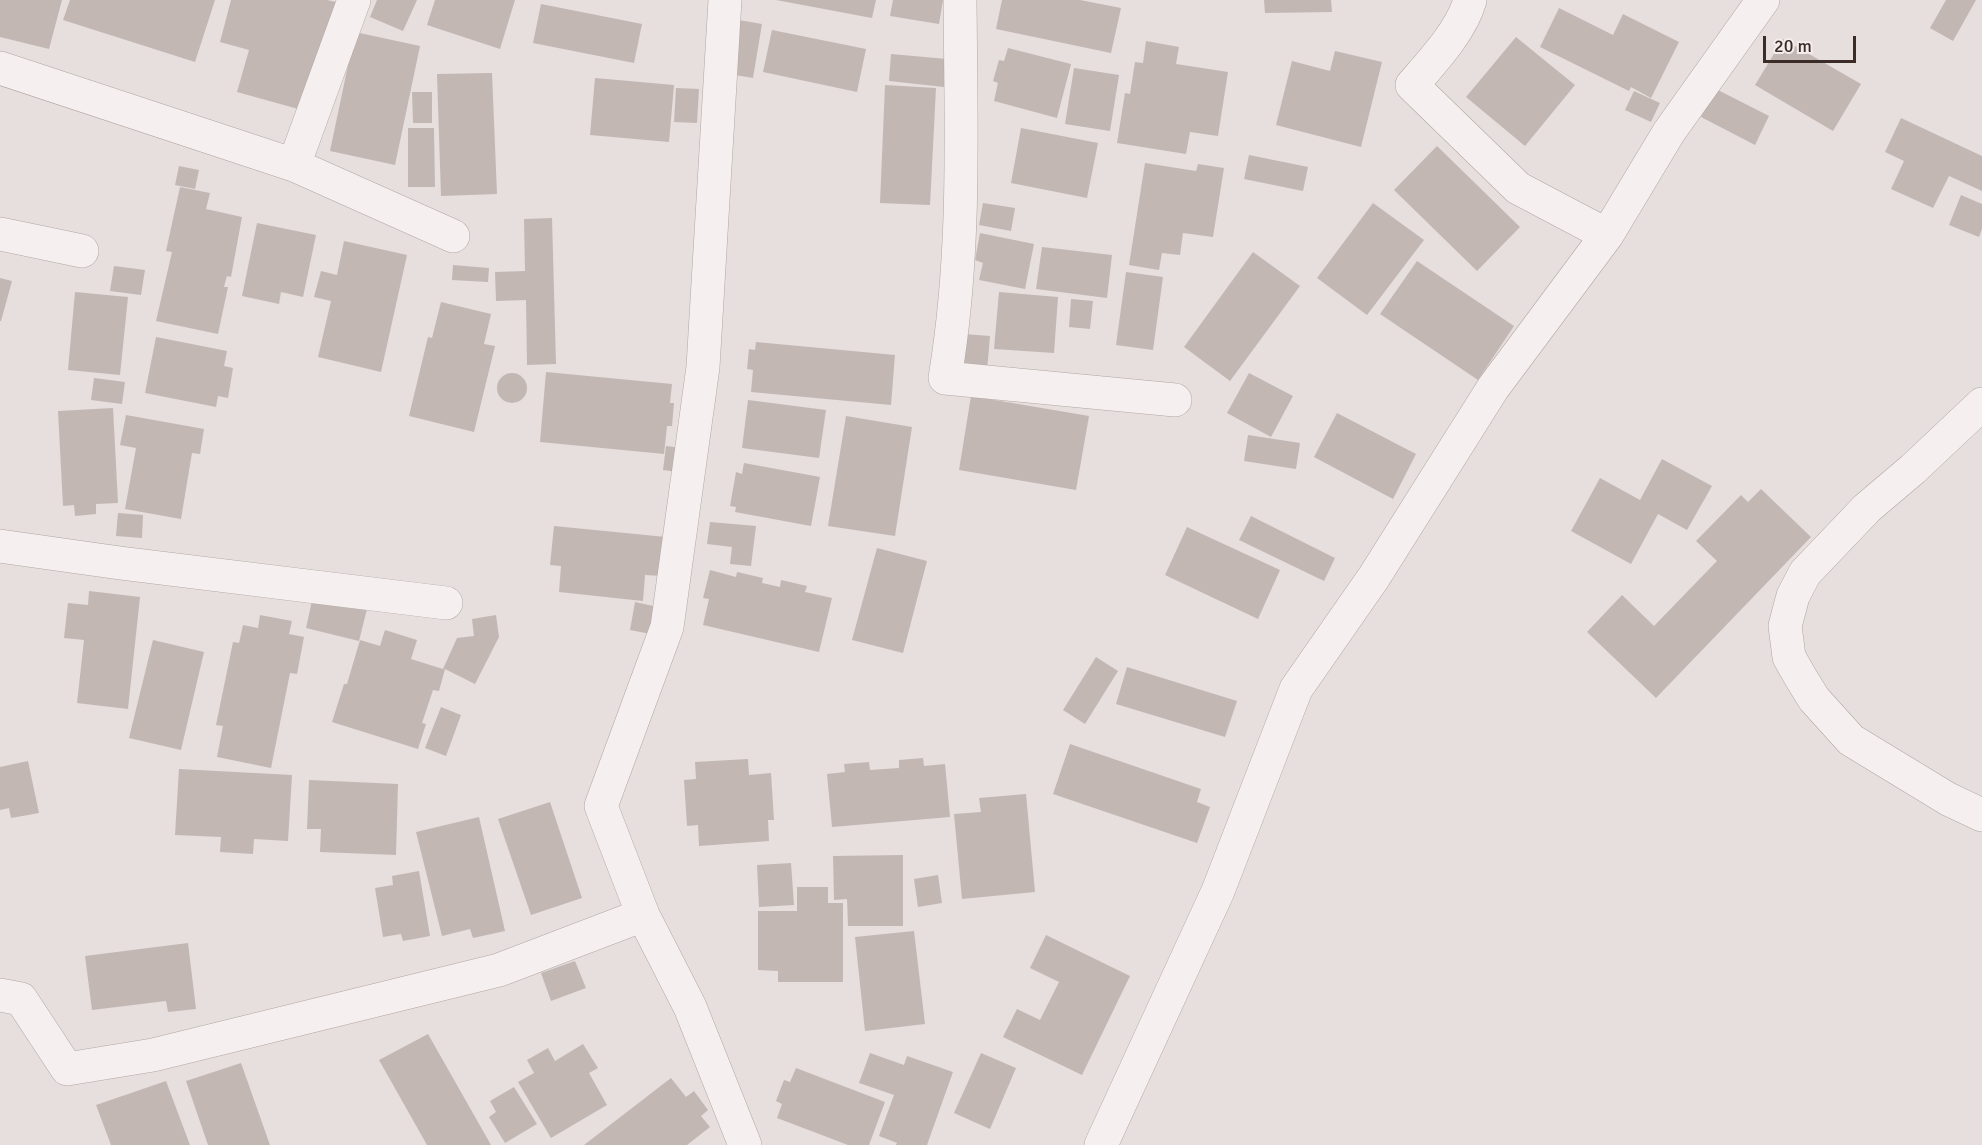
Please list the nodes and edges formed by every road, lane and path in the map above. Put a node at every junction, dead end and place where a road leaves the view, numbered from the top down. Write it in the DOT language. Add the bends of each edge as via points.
graph roads {
  1 [pos="354,0"];
  2 [pos="725,0"];
  3 [pos="960,0"];
  4 [pos="1470,0"];
  5 [pos="1763,0"];
  6 [pos="0,68"];
  7 [pos="294,165"];
  8 [pos="0,234"];
  9 [pos="1607,235"];
  10 [pos="453,236"];
  11 [pos="82,251"];
  12 [pos="1175,400"];
  13 [pos="1982,404"];
  14 [pos="0,546"];
  15 [pos="446,603"];
  16 [pos="1982,815"];
  17 [pos="643,915"];
  18 [pos="0,995"];
  19 [pos="745,1145"];
  20 [pos="1101,1145"];
  1 -- 7 [label="street"];
  2 -- 17 [label="street" via="703,367 667,627 601,806"];
  3 -- 12 [label="street" via="962,171 954,325 945,378"];
  4 -- 9 [label="street" via="1467,12 1412,85 1518,188"];
  5 -- 9 [label="street" via="1669,132"];
  6 -- 7 [label="street"];
  7 -- 10 [label="street"];
  8 -- 11 [label="street"];
  9 -- 20 [label="street" via="1493,388 1374,577 1296,689 1218,891"];
  13 -- 16 [label="street" via="1867,508 1805,573 1793,596 1785,626 1789,657 1801,678 1814,699 1851,740 1948,799"];
  14 -- 15 [label="street"];
  17 -- 18 [label="street" via="499,970 153,1055 67,1069 21,999"];
  17 -- 19 [label="street" via="690,1007"];
}
